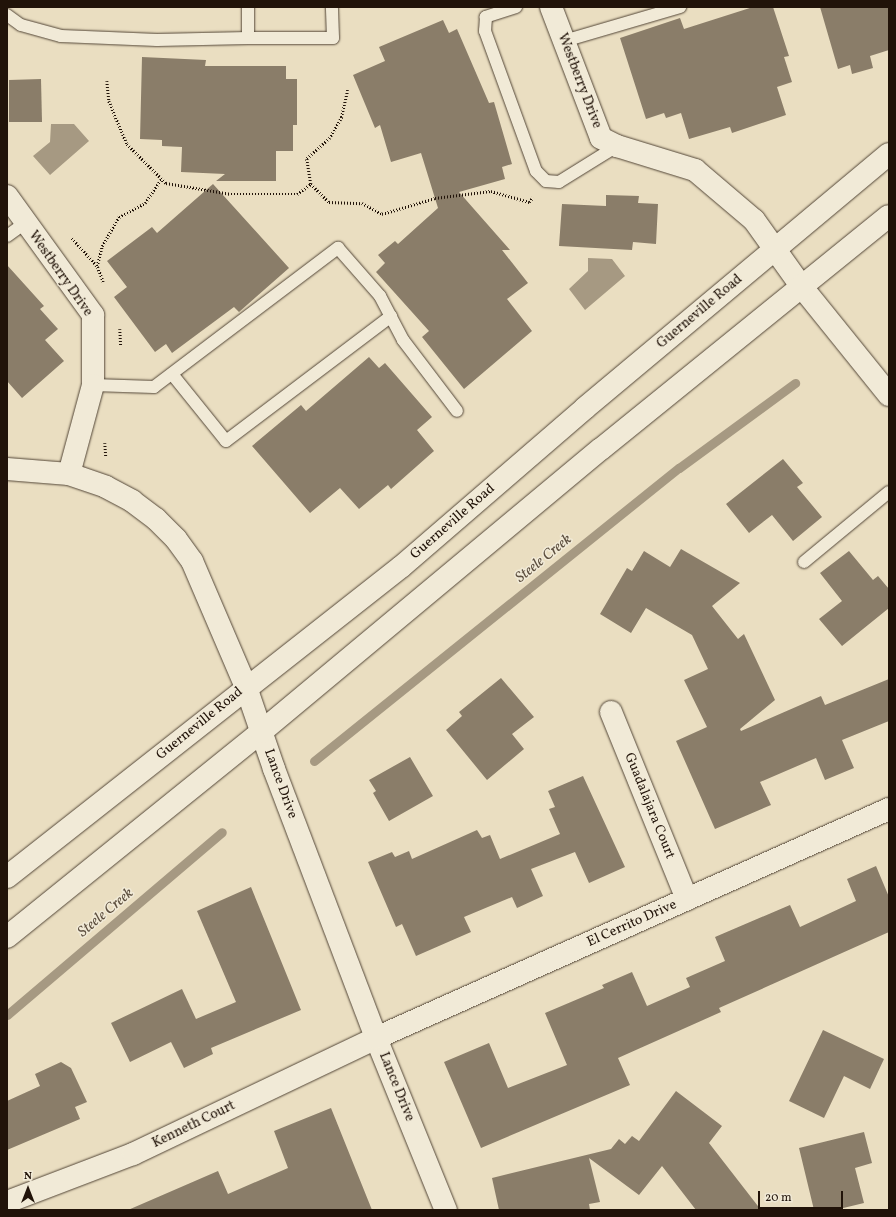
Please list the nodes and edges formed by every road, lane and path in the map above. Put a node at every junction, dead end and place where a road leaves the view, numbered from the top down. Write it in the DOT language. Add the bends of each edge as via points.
graph roads {
  1 [pos="248,7"];
  2 [pos="332,7"];
  3 [pos="516,7"];
  4 [pos="551,7"];
  5 [pos="680,7"];
  6 [pos="7,15"];
  7 [pos="248,38"];
  8 [pos="564,41"];
  9 [pos="107,81"];
  10 [pos="348,90"];
  11 [pos="617,146"];
  12 [pos="889,154"];
  13 [pos="546,181"];
  14 [pos="311,184"];
  15 [pos="7,196"];
  16 [pos="889,216"];
  17 [pos="24,223"];
  18 [pos="7,236"];
  19 [pos="774,250"];
  20 [pos="801,286"];
  21 [pos="391,316"];
  22 [pos="172,374"];
  23 [pos="93,385"];
  24 [pos="889,394"];
  25 [pos="458,411"];
  26 [pos="7,469"];
  27 [pos="69,474"];
  28 [pos="889,492"];
  29 [pos="804,562"];
  30 [pos="246,687"];
  31 [pos="611,712"];
  32 [pos="261,732"];
  33 [pos="889,809"];
  34 [pos="7,877"];
  35 [pos="687,899"];
  36 [pos="7,938"];
  37 [pos="376,1038"];
  38 [pos="7,1202"];
  39 [pos="446,1210"];
  1 -- 7 [label="lane"];
  2 -- 7 [label="lane" via="333,38"];
  3 -- 13 [label="lane" via="486,16 485,31 536,171"];
  4 -- 8 [label="street, Westberry Drive"];
  5 -- 8 [label="lane"];
  6 -- 7 [label="lane" via="21,25 61,36 157,40"];
  8 -- 11 [label="street, Westberry Drive" via="601,138"];
  9 -- 14 [label="path" via="108,101 128,144 166,183 231,194 297,194"];
  10 -- 14 [label="path" via="342,117 330,138 307,159"];
  11 -- 13 [label="lane" via="559,182"];
  11 -- 19 [label="street, Westberry Drive" via="695,170 754,220"];
  12 -- 19 [label="street, Guerneville Road"];
  13 -- 14 [label="path" via="529,202 491,191 435,198 382,214 362,203 328,202"];
  15 -- 17 [label="street, Westberry Drive"];
  16 -- 20 [label="street"];
  17 -- 18 [label="lane"];
  17 -- 23 [label="street, Westberry Drive" via="93,315"];
  19 -- 20 [label="street, Westberry Drive"];
  19 -- 30 [label="street, Guerneville Road" via="584,408 401,567"];
  20 -- 24 [label="street, Westberry Drive"];
  20 -- 32 [label="street"];
  21 -- 22 [label="lane" via="226,441"];
  21 -- 22 [label="lane" via="380,296 338,248"];
  21 -- 25 [label="lane" via="403,340"];
  22 -- 23 [label="lane" via="154,388"];
  23 -- 27 [label="street, Westberry Drive"];
  26 -- 27 [label="street, Lance Drive"];
  27 -- 30 [label="street, Lance Drive" via="106,487 132,501 176,539 192,561"];
  28 -- 29 [label="lane"];
  30 -- 32 [label="street, Lance Drive"];
  30 -- 34 [label="street, Guerneville Road"];
  31 -- 35 [label="street, Guadalajara Court"];
  32 -- 36 [label="street"];
  32 -- 37 [label="street, Lance Drive"];
  33 -- 35 [label="street, El Cerrito Drive"];
  35 -- 37 [label="street, El Cerrito Drive"];
  37 -- 38 [label="street, Kenneth Court" via="133,1154"];
  37 -- 39 [label="street, Lance Drive"];
}
